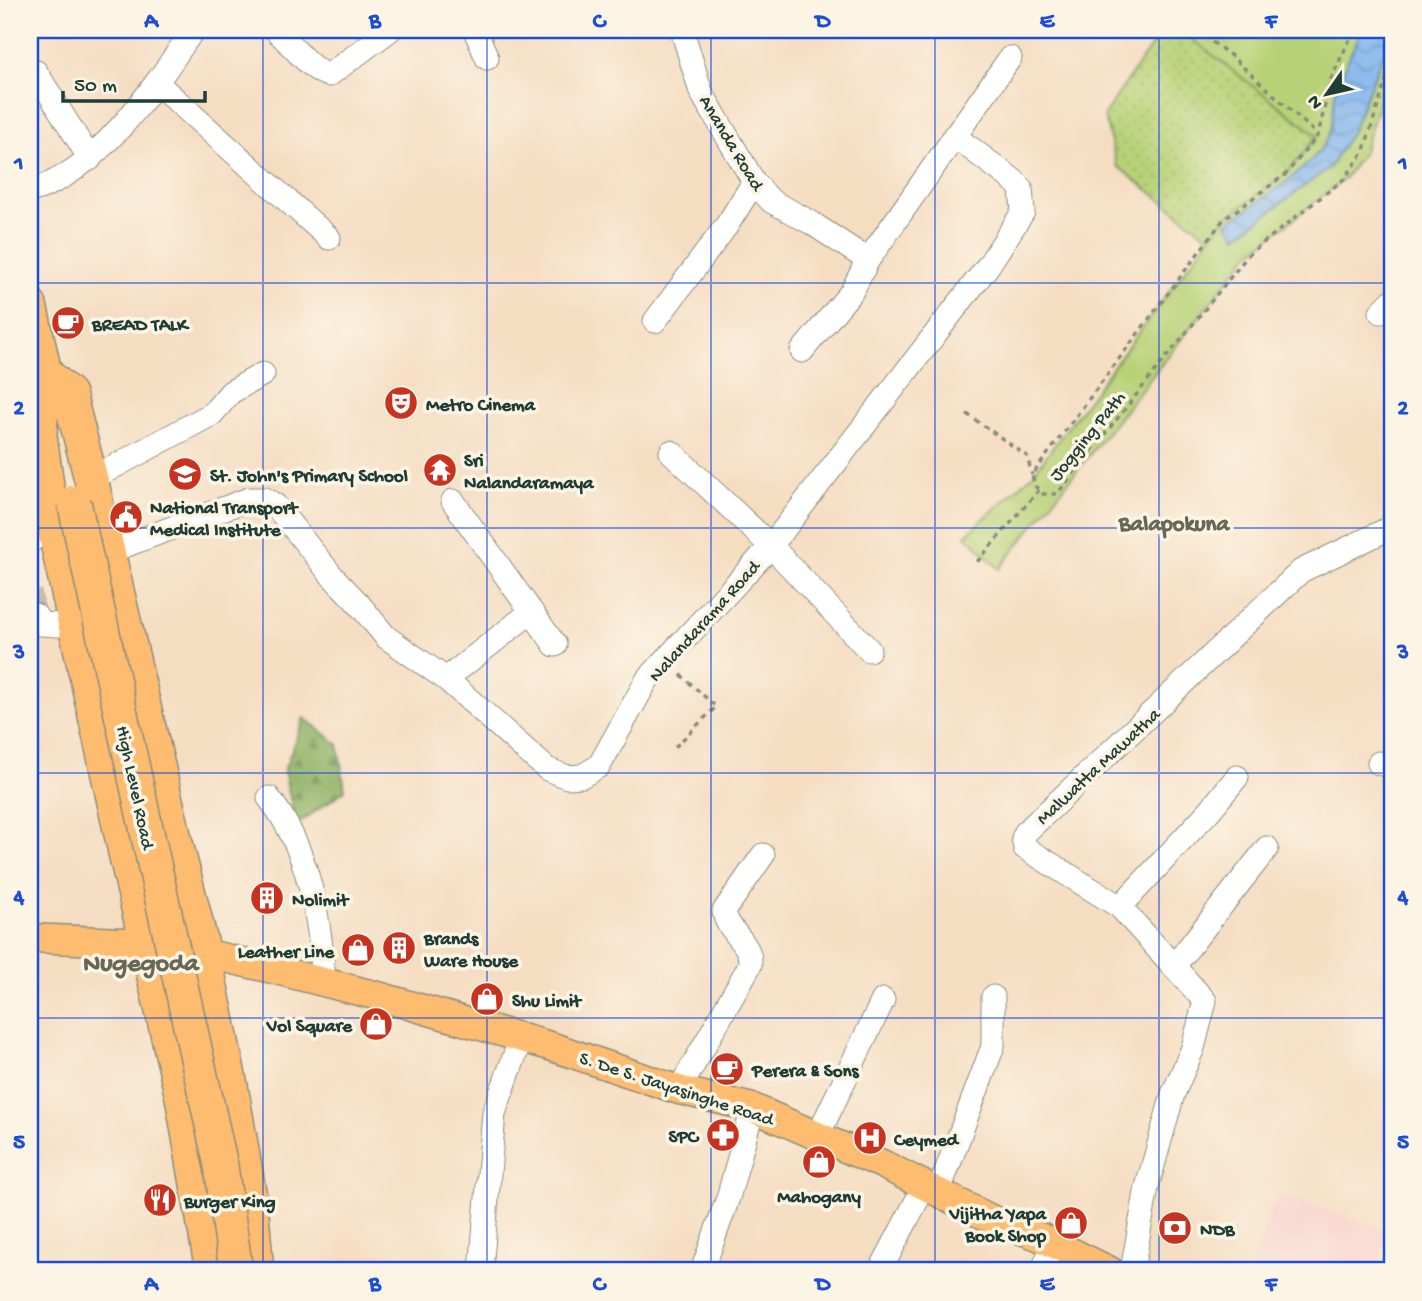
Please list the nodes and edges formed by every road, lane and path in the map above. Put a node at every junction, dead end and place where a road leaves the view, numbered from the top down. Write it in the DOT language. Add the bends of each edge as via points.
graph roads {
  1 [pos="193,30"];
  2 [pos="276,30"];
  3 [pos="390,30"];
  4 [pos="475,30"];
  5 [pos="682,30"];
  6 [pos="1196,30"];
  7 [pos="1354,30"];
  8 [pos="487,58"];
  9 [pos="1010,58"];
  10 [pos="1392,62"];
  11 [pos="36,72"];
  12 [pos="157,83"];
  13 [pos="1318,135"];
  14 [pos="954,136"];
  15 [pos="90,159"];
  16 [pos="754,182"];
  17 [pos="30,191"];
  18 [pos="329,237"];
  19 [pos="868,260"];
  20 [pos="30,305"];
  21 [pos="655,321"];
  22 [pos="802,351"];
  23 [pos="262,374"];
  24 [pos="967,414"];
  25 [pos="671,452"];
  26 [pos="1032,475"];
  27 [pos="1039,490"];
  28 [pos="453,501"];
  29 [pos="54,506"];
  30 [pos="1392,527"];
  31 [pos="771,546"];
  32 [pos="108,552"];
  33 [pos="977,562"];
  34 [pos="531,612"];
  35 [pos="35,615"];
  36 [pos="76,626"];
  37 [pos="555,645"];
  38 [pos="869,650"];
  39 [pos="667,659"];
  40 [pos="446,679"];
  41 [pos="675,747"];
  42 [pos="1237,776"];
  43 [pos="269,798"];
  44 [pos="176,843"];
  45 [pos="1267,848"];
  46 [pos="763,856"];
  47 [pos="126,857"];
  48 [pos="1120,906"];
  49 [pos="30,938"];
  50 [pos="146,943"];
  51 [pos="214,955"];
  52 [pos="1175,965"];
  53 [pos="324,982"];
  54 [pos="993,997"];
  55 [pos="883,1000"];
  56 [pos="521,1038"];
  57 [pos="231,1086"];
  58 [pos="679,1090"];
  59 [pos="182,1097"];
  60 [pos="753,1108"];
  61 [pos="818,1135"];
  62 [pos="931,1189"];
  63 [pos="1054,1244"];
  64 [pos="212,1271"];
  65 [pos="236,1271"];
  66 [pos="257,1271"];
  67 [pos="481,1271"];
  68 [pos="702,1271"];
  69 [pos="880,1271"];
  70 [pos="1042,1271"];
  71 [pos="1110,1271"];
  72 [pos="1132,1271"];
  1 -- 12 [label="street"];
  2 -- 3 [label="street" via="316,69 329,75"];
  4 -- 8 [label="street"];
  5 -- 16 [label="street, Ananda Road" via="701,92"];
  6 -- 13 [label="path"];
  7 -- 13 [label="path, Jogging Path" via="1331,79"];
  9 -- 14 [label="street"];
  10 -- 27 [label="path, Jogging Path" via="1363,153 1344,179 1249,254 1057,494"];
  11 -- 15 [label="street"];
  12 -- 15 [label="street"];
  12 -- 18 [label="street"];
  13 -- 26 [label="path, Jogging Path" via="1286,174 1223,220"];
  14 -- 19 [label="street"];
  14 -- 31 [label="street, Nalandarama Road" via="1021,188 1023,212 988,266"];
  15 -- 17 [label="street"];
  16 -- 19 [label="street, Ananda Road" via="771,201"];
  16 -- 21 [label="street"];
  19 -- 22 [label="street" via="852,290"];
  20 -- 29 [label="highway, High Level Road" via="44,372"];
  23 -- 29 [label="street" via="231,392 212,414"];
  24 -- 26 [label="path" via="1027,456"];
  25 -- 31 [label="street"];
  26 -- 27 [label="path, Jogging Path"];
  27 -- 33 [label="path"];
  28 -- 34 [label="street"];
  29 -- 32 [label="highway"];
  29 -- 36 [label="highway"];
  29 -- 65 [label="highway, High Level Road, bridge" via="221,1166"];
  30 -- 48 [label="street, Malwatta Mawatha" via="1301,571 1026,832 1025,848"];
  31 -- 38 [label="street"];
  31 -- 39 [label="street, Nalandarama Road"];
  32 -- 40 [label="street, Nalandarama Road" via="249,499 265,499 386,637"];
  32 -- 44 [label="highway"];
  34 -- 37 [label="street"];
  34 -- 40 [label="street"];
  35 -- 36 [label="street" via="41,624"];
  36 -- 47 [label="highway"];
  39 -- 40 [label="street, Nalandarama Road" via="647,680 599,765 582,776 547,769"];
  39 -- 41 [label="path" via="716,707"];
  42 -- 48 [label="street"];
  43 -- 53 [label="street" via="284,817 310,883"];
  44 -- 47 [label="highway"];
  44 -- 51 [label="highway"];
  45 -- 52 [label="street"];
  46 -- 58 [label="street" via="724,911 748,948 750,965"];
  47 -- 50 [label="highway"];
  48 -- 52 [label="street, Malwatta Mawatha"];
  49 -- 50 [label="main road, S. De S. Jayasinghe Road"];
  50 -- 51 [label="main road, S. De S. Jayasinghe Road"];
  50 -- 59 [label="highway"];
  51 -- 53 [label="main road, S. De S. Jayasinghe Road"];
  51 -- 57 [label="highway"];
  52 -- 72 [label="street, Malwatta Mawatha" via="1205,1001 1147,1187"];
  53 -- 56 [label="main road, S. De S. Jayasinghe Road"];
  54 -- 62 [label="street" via="993,1046"];
  55 -- 61 [label="street"];
  56 -- 58 [label="main road, S. De S. Jayasinghe Road"];
  56 -- 67 [label="street" via="494,1112"];
  57 -- 59 [label="highway"];
  57 -- 66 [label="highway" via="251,1203"];
  58 -- 60 [label="main road, S. De S. Jayasinghe Road"];
  59 -- 64 [label="highway"];
  60 -- 61 [label="main road, S. De S. Jayasinghe Road"];
  60 -- 68 [label="street"];
  61 -- 62 [label="main road, S. De S. Jayasinghe Road"];
  62 -- 63 [label="main road, S. De S. Jayasinghe Road"];
  62 -- 69 [label="street"];
  63 -- 70 [label="street"];
  63 -- 71 [label="main road, S. De S. Jayasinghe Road"];
}
